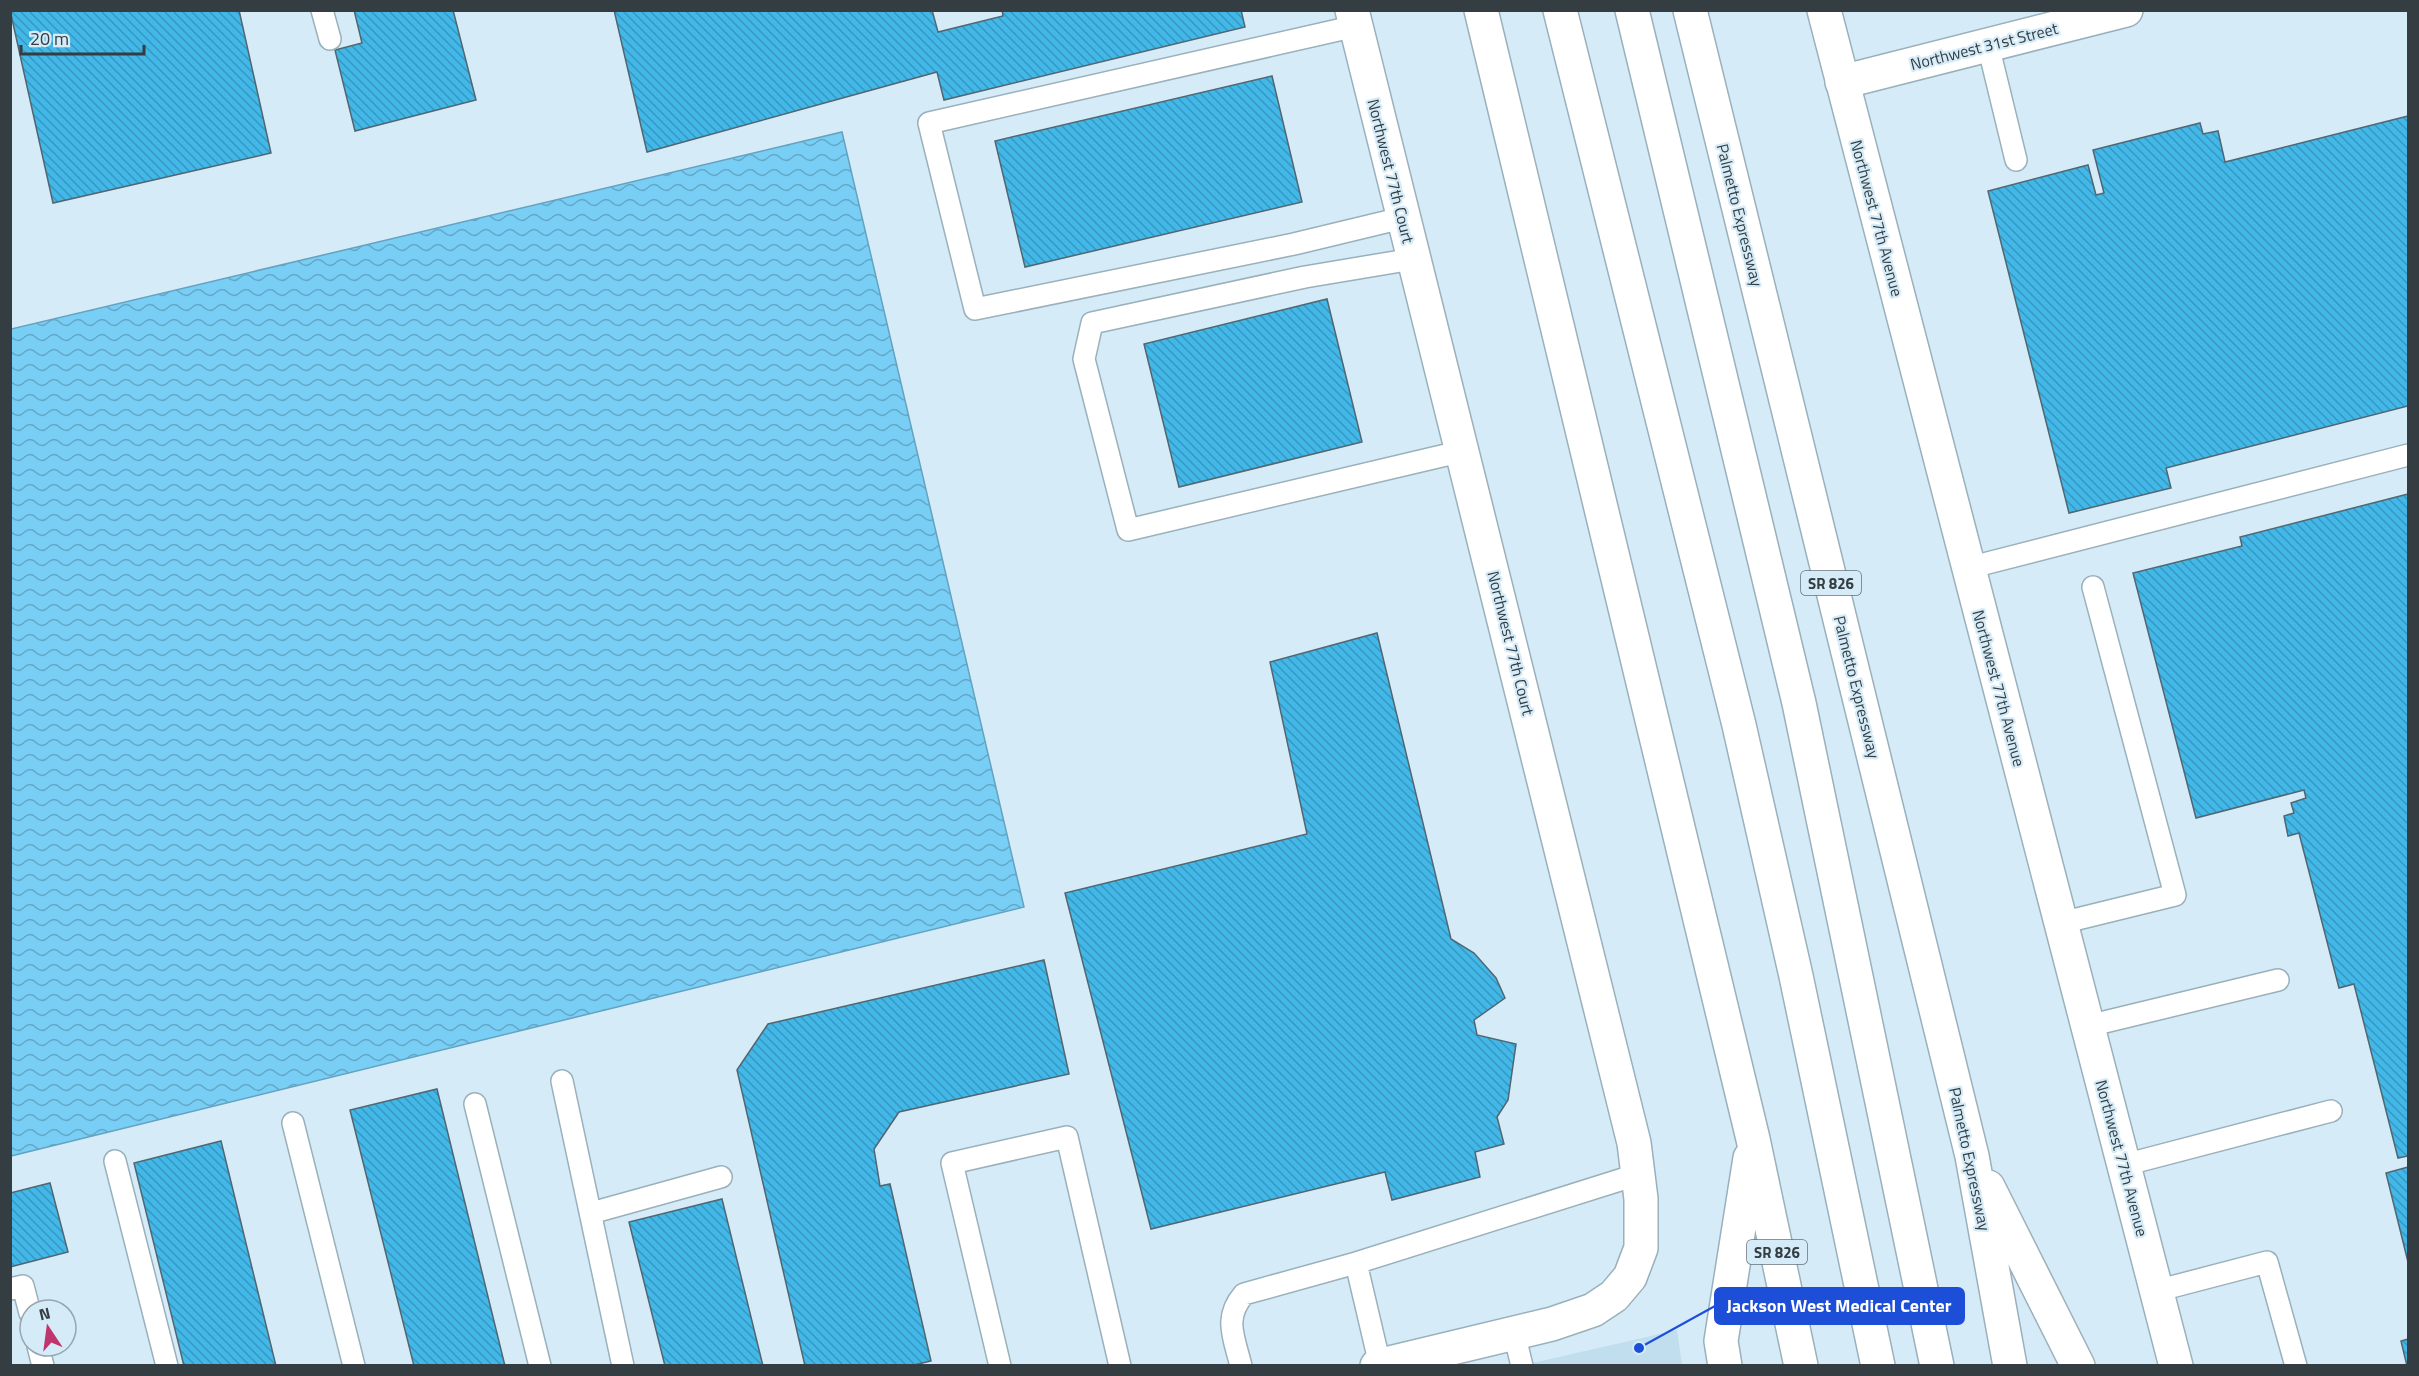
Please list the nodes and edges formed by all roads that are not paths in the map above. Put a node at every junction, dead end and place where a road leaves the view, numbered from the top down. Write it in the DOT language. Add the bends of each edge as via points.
graph roads {
  1 [pos="322,10"];
  2 [pos="1481,10"];
  3 [pos="1560,10"];
  4 [pos="1632,10"];
  5 [pos="1690,10"];
  6 [pos="1824,10"];
  7 [pos="2126,10"];
  8 [pos="1354,18"];
  9 [pos="330,39"];
  10 [pos="1988,45"];
  11 [pos="1842,82"];
  12 [pos="2016,160"];
  13 [pos="1402,218"];
  14 [pos="1413,259"];
  15 [pos="1463,451"];
  16 [pos="2409,455"];
  17 [pos="1968,568"];
  18 [pos="2092,587"];
  19 [pos="2061,923"];
  20 [pos="2278,980"];
  21 [pos="2088,1026"];
  22 [pos="562,1081"];
  23 [pos="475,1104"];
  24 [pos="2331,1111"];
  25 [pos="293,1124"];
  26 [pos="1753,1139"];
  27 [pos="1972,1156"];
  28 [pos="115,1161"];
  29 [pos="2124,1165"];
  30 [pos="1639,1174"];
  31 [pos="721,1177"];
  32 [pos="591,1213"];
  33 [pos="1356,1263"];
  34 [pos="10,1289"];
  35 [pos="2156,1291"];
  36 [pos="26,1298"];
  37 [pos="1514,1333"];
  38 [pos="167,1365"];
  39 [pos="354,1365"];
  40 [pos="540,1365"];
  41 [pos="623,1365"];
  42 [pos="1000,1365"];
  43 [pos="1120,1365"];
  44 [pos="1241,1365"];
  45 [pos="1378,1365"];
  46 [pos="1522,1365"];
  47 [pos="1725,1365"];
  48 [pos="1801,1365"];
  49 [pos="1878,1365"];
  50 [pos="1937,1365"];
  51 [pos="2010,1365"];
  52 [pos="2078,1365"];
  53 [pos="2176,1365"];
  54 [pos="2296,1365"];
  1 -- 9 [label="lane"];
  2 -- 26 [label="main road, SR 826"];
  3 -- 49 [label="main road" via="1742,736"];
  4 -- 50 [label="main road" via="1799,703"];
  5 -- 27 [label="main road, Palmetto Expressway / SR 826"];
  6 -- 11 [label="main road, Northwest 77th Avenue"];
  7 -- 10 [label="main road, Northwest 31st Street"];
  8 -- 13 [label="main road, Northwest 77th Court"];
  8 -- 13 [label="lane" via="929,123 975,309"];
  10 -- 11 [label="main road, Northwest 31st Street"];
  10 -- 12 [label="lane"];
  11 -- 17 [label="main road, Northwest 77th Avenue"];
  13 -- 14 [label="main road, Northwest 77th Court"];
  14 -- 15 [label="main road, Northwest 77th Court"];
  14 -- 15 [label="lane" via="1305,277 1092,323 1084,359 1128,530"];
  15 -- 30 [label="main road, Northwest 77th Court"];
  16 -- 17 [label="lane"];
  17 -- 19 [label="main road, Northwest 77th Avenue"];
  18 -- 19 [label="lane" via="2175,896"];
  19 -- 21 [label="main road, Northwest 77th Avenue"];
  20 -- 21 [label="lane"];
  21 -- 29 [label="main road, Northwest 77th Avenue"];
  22 -- 32 [label="lane"];
  23 -- 40 [label="lane"];
  24 -- 29 [label="lane"];
  25 -- 39 [label="lane"];
  26 -- 47 [label="main road" via="1721,1341"];
  26 -- 48 [label="main road, SR 826"];
  27 -- 51 [label="main road, Palmetto Expressway / SR 826"];
  27 -- 52 [label="main road"];
  28 -- 38 [label="lane"];
  29 -- 35 [label="main road, Northwest 77th Avenue"];
  30 -- 33 [label="lane"];
  30 -- 37 [label="main road, Northwest 77th Court" via="1642,1235 1630,1276 1614,1296 1593,1310"];
  31 -- 32 [label="lane"];
  32 -- 41 [label="lane"];
  33 -- 44 [label="lane" via="1244,1294 1233,1306 1231,1319"];
  33 -- 45 [label="lane"];
  34 -- 36 [label="lane" via="23,1286"];
  35 -- 53 [label="main road, Northwest 77th Avenue"];
  35 -- 54 [label="lane" via="2267,1262"];
  37 -- 45 [label="main road"];
  37 -- 46 [label="lane"];
  42 -- 43 [label="lane" via="952,1163 1067,1137"];
}
